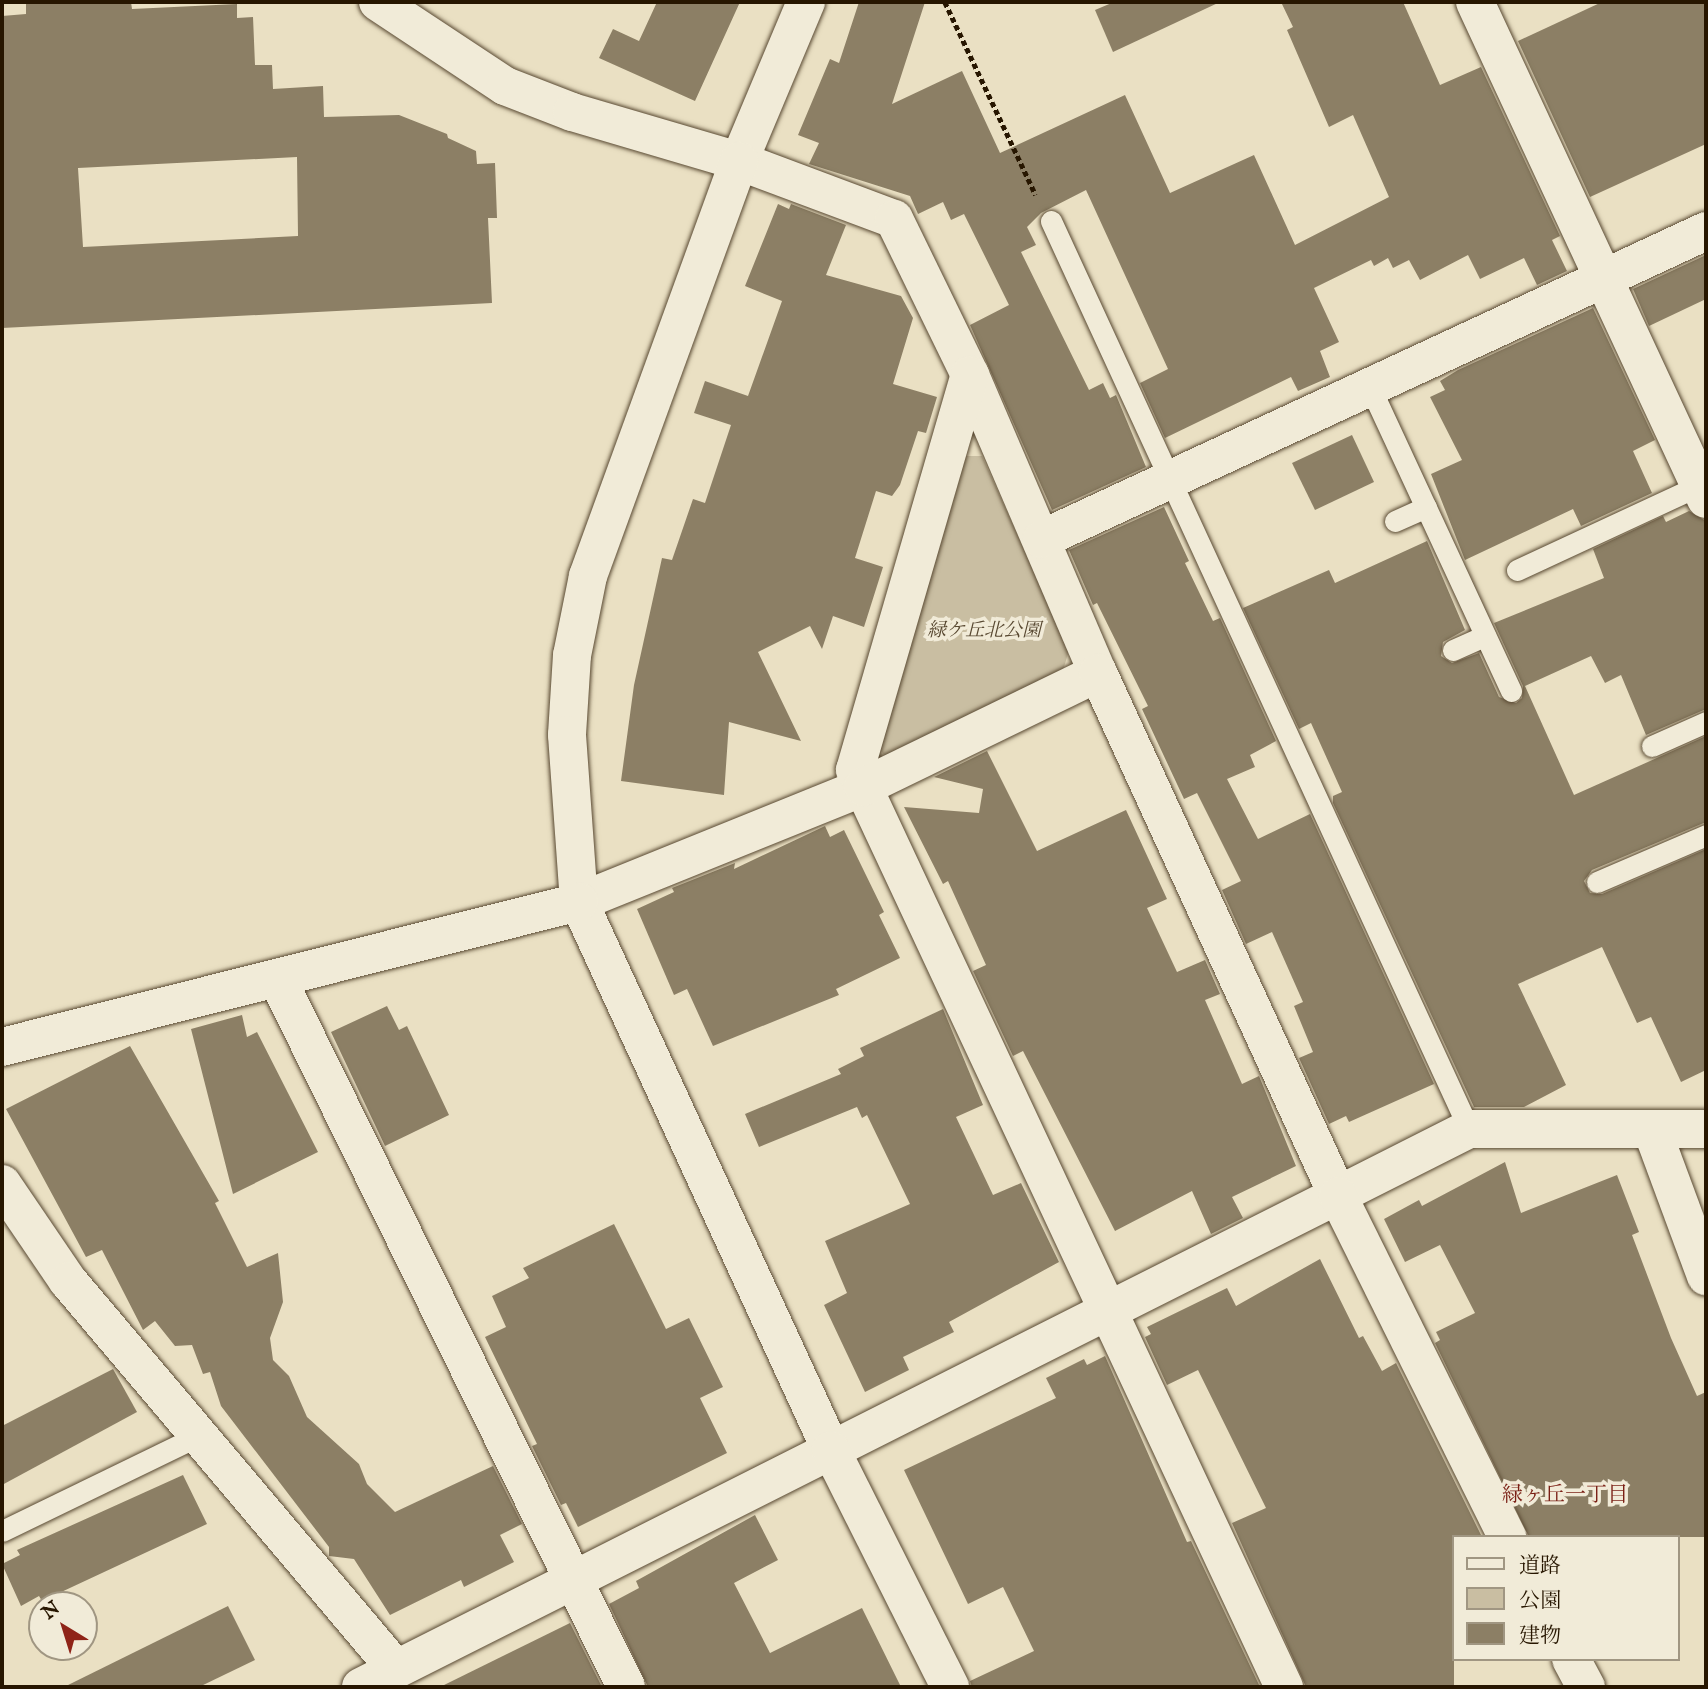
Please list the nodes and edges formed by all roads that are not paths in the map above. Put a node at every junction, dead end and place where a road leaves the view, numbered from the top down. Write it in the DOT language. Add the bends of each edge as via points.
graph roads {
  1 [pos="378,2"];
  2 [pos="806,2"];
  3 [pos="1475,2"];
  4 [pos="739,161"];
  5 [pos="1051,220"];
  6 [pos="1706,231"];
  7 [pos="1605,278"];
  8 [pos="970,375"];
  9 [pos="1370,387"];
  10 [pos="1169,480"];
  11 [pos="1703,492"];
  12 [pos="1426,507"];
  13 [pos="1395,521"];
  14 [pos="1042,539"];
  15 [pos="1517,570"];
  16 [pos="1485,636"];
  17 [pos="1453,650"];
  18 [pos="1098,673"];
  19 [pos="1511,691"];
  20 [pos="1706,722"];
  21 [pos="1653,746"];
  22 [pos="863,787"];
  23 [pos="1706,835"];
  24 [pos="1597,883"];
  25 [pos="579,902"];
  26 [pos="277,978"];
  27 [pos="2,1047"];
  28 [pos="1469,1129"];
  29 [pos="1706,1129"];
  30 [pos="1651,1130"];
  31 [pos="2,1184"];
  32 [pos="1338,1196"];
  33 [pos="1706,1276"];
  34 [pos="1108,1311"];
  35 [pos="198,1436"];
  36 [pos="831,1450"];
  37 [pos="2,1531"];
  38 [pos="1506,1535"];
  39 [pos="573,1580"];
  40 [pos="1572,1661"];
  41 [pos="396,1669"];
  42 [pos="360,1687"];
  43 [pos="626,1687"];
  44 [pos="950,1687"];
  45 [pos="1284,1687"];
  46 [pos="1586,1687"];
  1 -- 4 [label="street" via="505,86 572,112"];
  2 -- 4 [label="street"];
  3 -- 7 [label="street"];
  4 -- 8 [label="street" via="894,219"];
  4 -- 25 [label="street" via="588,576 572,655 567,734"];
  5 -- 10 [label="lane"];
  6 -- 7 [label="street"];
  7 -- 9 [label="street"];
  7 -- 11 [label="street"];
  8 -- 14 [label="street"];
  8 -- 22 [label="street" via="855,770"];
  9 -- 10 [label="street"];
  9 -- 12 [label="lane"];
  10 -- 14 [label="street"];
  10 -- 28 [label="lane"];
  11 -- 15 [label="lane"];
  12 -- 13 [label="lane"];
  12 -- 16 [label="lane"];
  14 -- 18 [label="street"];
  16 -- 17 [label="lane"];
  16 -- 19 [label="lane"];
  18 -- 22 [label="street"];
  18 -- 32 [label="street"];
  20 -- 21 [label="lane"];
  22 -- 25 [label="street"];
  22 -- 34 [label="street"];
  23 -- 24 [label="lane"];
  25 -- 26 [label="street"];
  25 -- 36 [label="street"];
  26 -- 27 [label="street"];
  26 -- 39 [label="street"];
  28 -- 30 [label="street"];
  28 -- 32 [label="street"];
  29 -- 30 [label="street"];
  30 -- 33 [label="street"];
  31 -- 35 [label="street" via="68,1281"];
  32 -- 34 [label="street"];
  32 -- 38 [label="street"];
  34 -- 36 [label="street"];
  34 -- 45 [label="street"];
  35 -- 37 [label="lane"];
  35 -- 41 [label="street"];
  36 -- 39 [label="street"];
  36 -- 44 [label="street"];
  39 -- 41 [label="street"];
  39 -- 43 [label="street"];
  40 -- 46 [label="street"];
  41 -- 42 [label="street"];
}
